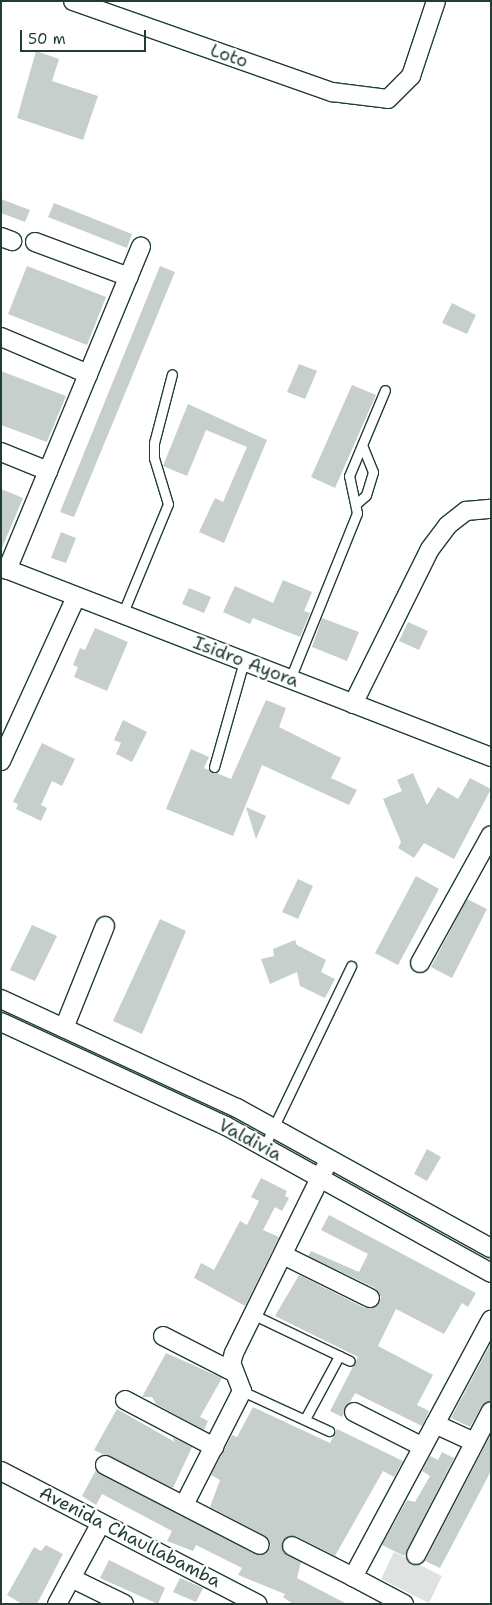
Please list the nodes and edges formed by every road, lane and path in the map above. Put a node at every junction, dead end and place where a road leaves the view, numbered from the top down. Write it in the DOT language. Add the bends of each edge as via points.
graph roads {
  1 [pos="73,1"];
  2 [pos="436,1"];
  3 [pos="35,242"];
  4 [pos="141,247"];
  5 [pos="128,277"];
  6 [pos="1,337"];
  7 [pos="88,374"];
  8 [pos="172,374"];
  9 [pos="385,390"];
  10 [pos="362,445"];
  11 [pos="1,452"];
  12 [pos="48,471"];
  13 [pos="356,504"];
  14 [pos="491,509"];
  15 [pos="4,569"];
  16 [pos="76,597"];
  17 [pos="122,615"];
  18 [pos="244,661"];
  19 [pos="290,679"];
  20 [pos="353,704"];
  21 [pos="491,756"];
  22 [pos="1,761"];
  23 [pos="214,766"];
  24 [pos="491,835"];
  25 [pos="105,926"];
  26 [pos="420,963"];
  27 [pos="352,966"];
  28 [pos="1,999"];
  29 [pos="1,1022"];
  30 [pos="64,1028"];
  31 [pos="274,1128"];
  32 [pos="264,1147"];
  33 [pos="330,1158"];
  34 [pos="320,1178"];
  35 [pos="491,1248"];
  36 [pos="283,1255"];
  37 [pos="491,1273"];
  38 [pos="370,1298"];
  39 [pos="254,1314"];
  40 [pos="491,1320"];
  41 [pos="163,1336"];
  42 [pos="339,1356"];
  43 [pos="350,1362"];
  44 [pos="233,1372"];
  45 [pos="242,1391"];
  46 [pos="125,1400"];
  47 [pos="491,1411"];
  48 [pos="354,1412"];
  49 [pos="305,1419"];
  50 [pos="435,1424"];
  51 [pos="329,1430"];
  52 [pos="474,1442"];
  53 [pos="214,1447"];
  54 [pos="423,1447"];
  55 [pos="106,1465"];
  56 [pos="1,1471"];
  57 [pos="184,1505"];
  58 [pos="101,1523"];
  59 [pos="260,1545"];
  60 [pos="292,1546"];
  61 [pos="416,1555"];
  62 [pos="353,1577"];
  63 [pos="71,1578"];
  64 [pos="57,1604"];
  65 [pos="124,1604"];
  66 [pos="258,1604"];
  67 [pos="404,1604"];
  1 -- 2 [label="street, Loto" via="332,92 388,99 411,76"];
  3 -- 5 [label="street"];
  4 -- 5 [label="street"];
  5 -- 7 [label="street"];
  6 -- 7 [label="street"];
  7 -- 12 [label="street"];
  8 -- 17 [label="lane" via="154,443 154,458 168,504"];
  9 -- 10 [label="lane"];
  10 -- 13 [label="lane" via="349,476"];
  10 -- 13 [label="lane" via="373,472 366,495"];
  11 -- 12 [label="street"];
  12 -- 15 [label="street"];
  13 -- 19 [label="lane" via="357,513"];
  14 -- 20 [label="street" via="466,511 448,525 430,549"];
  15 -- 16 [label="street, Isidro Ayora"];
  16 -- 17 [label="street, Isidro Ayora"];
  16 -- 22 [label="street"];
  17 -- 18 [label="street, Isidro Ayora"];
  18 -- 19 [label="street, Isidro Ayora"];
  18 -- 23 [label="lane"];
  19 -- 20 [label="street, Isidro Ayora"];
  20 -- 21 [label="street, Isidro Ayora"];
  24 -- 26 [label="street"];
  25 -- 30 [label="street"];
  27 -- 31 [label="lane"];
  28 -- 30 [label="street, Valdivia"];
  29 -- 32 [label="street, Valdivia"];
  30 -- 31 [label="street, Valdivia"];
  31 -- 32 [label="lane"];
  31 -- 33 [label="street, Valdivia"];
  32 -- 34 [label="street, Valdivia"];
  33 -- 34 [label="street"];
  33 -- 35 [label="street, Valdivia"];
  34 -- 36 [label="street"];
  34 -- 37 [label="street, Valdivia"];
  36 -- 38 [label="street"];
  36 -- 39 [label="street"];
  39 -- 42 [label="lane"];
  39 -- 44 [label="street" via="234,1353"];
  40 -- 50 [label="street"];
  41 -- 44 [label="street"];
  42 -- 43 [label="lane"];
  42 -- 49 [label="lane"];
  44 -- 45 [label="street"];
  45 -- 49 [label="lane"];
  45 -- 53 [label="street"];
  46 -- 53 [label="street"];
  47 -- 52 [label="street"];
  48 -- 54 [label="street"];
  49 -- 51 [label="lane"];
  50 -- 52 [label="street"];
  50 -- 54 [label="street"];
  52 -- 61 [label="street"];
  53 -- 57 [label="street"];
  54 -- 62 [label="street"];
  55 -- 57 [label="street"];
  56 -- 58 [label="street, Avenida Chaullabamba"];
  57 -- 59 [label="street"];
  58 -- 63 [label="street"];
  58 -- 66 [label="street, Avenida Chaullabamba"];
  60 -- 62 [label="street"];
  62 -- 67 [label="street"];
  63 -- 64 [label="street"];
  63 -- 65 [label="street"];
}
